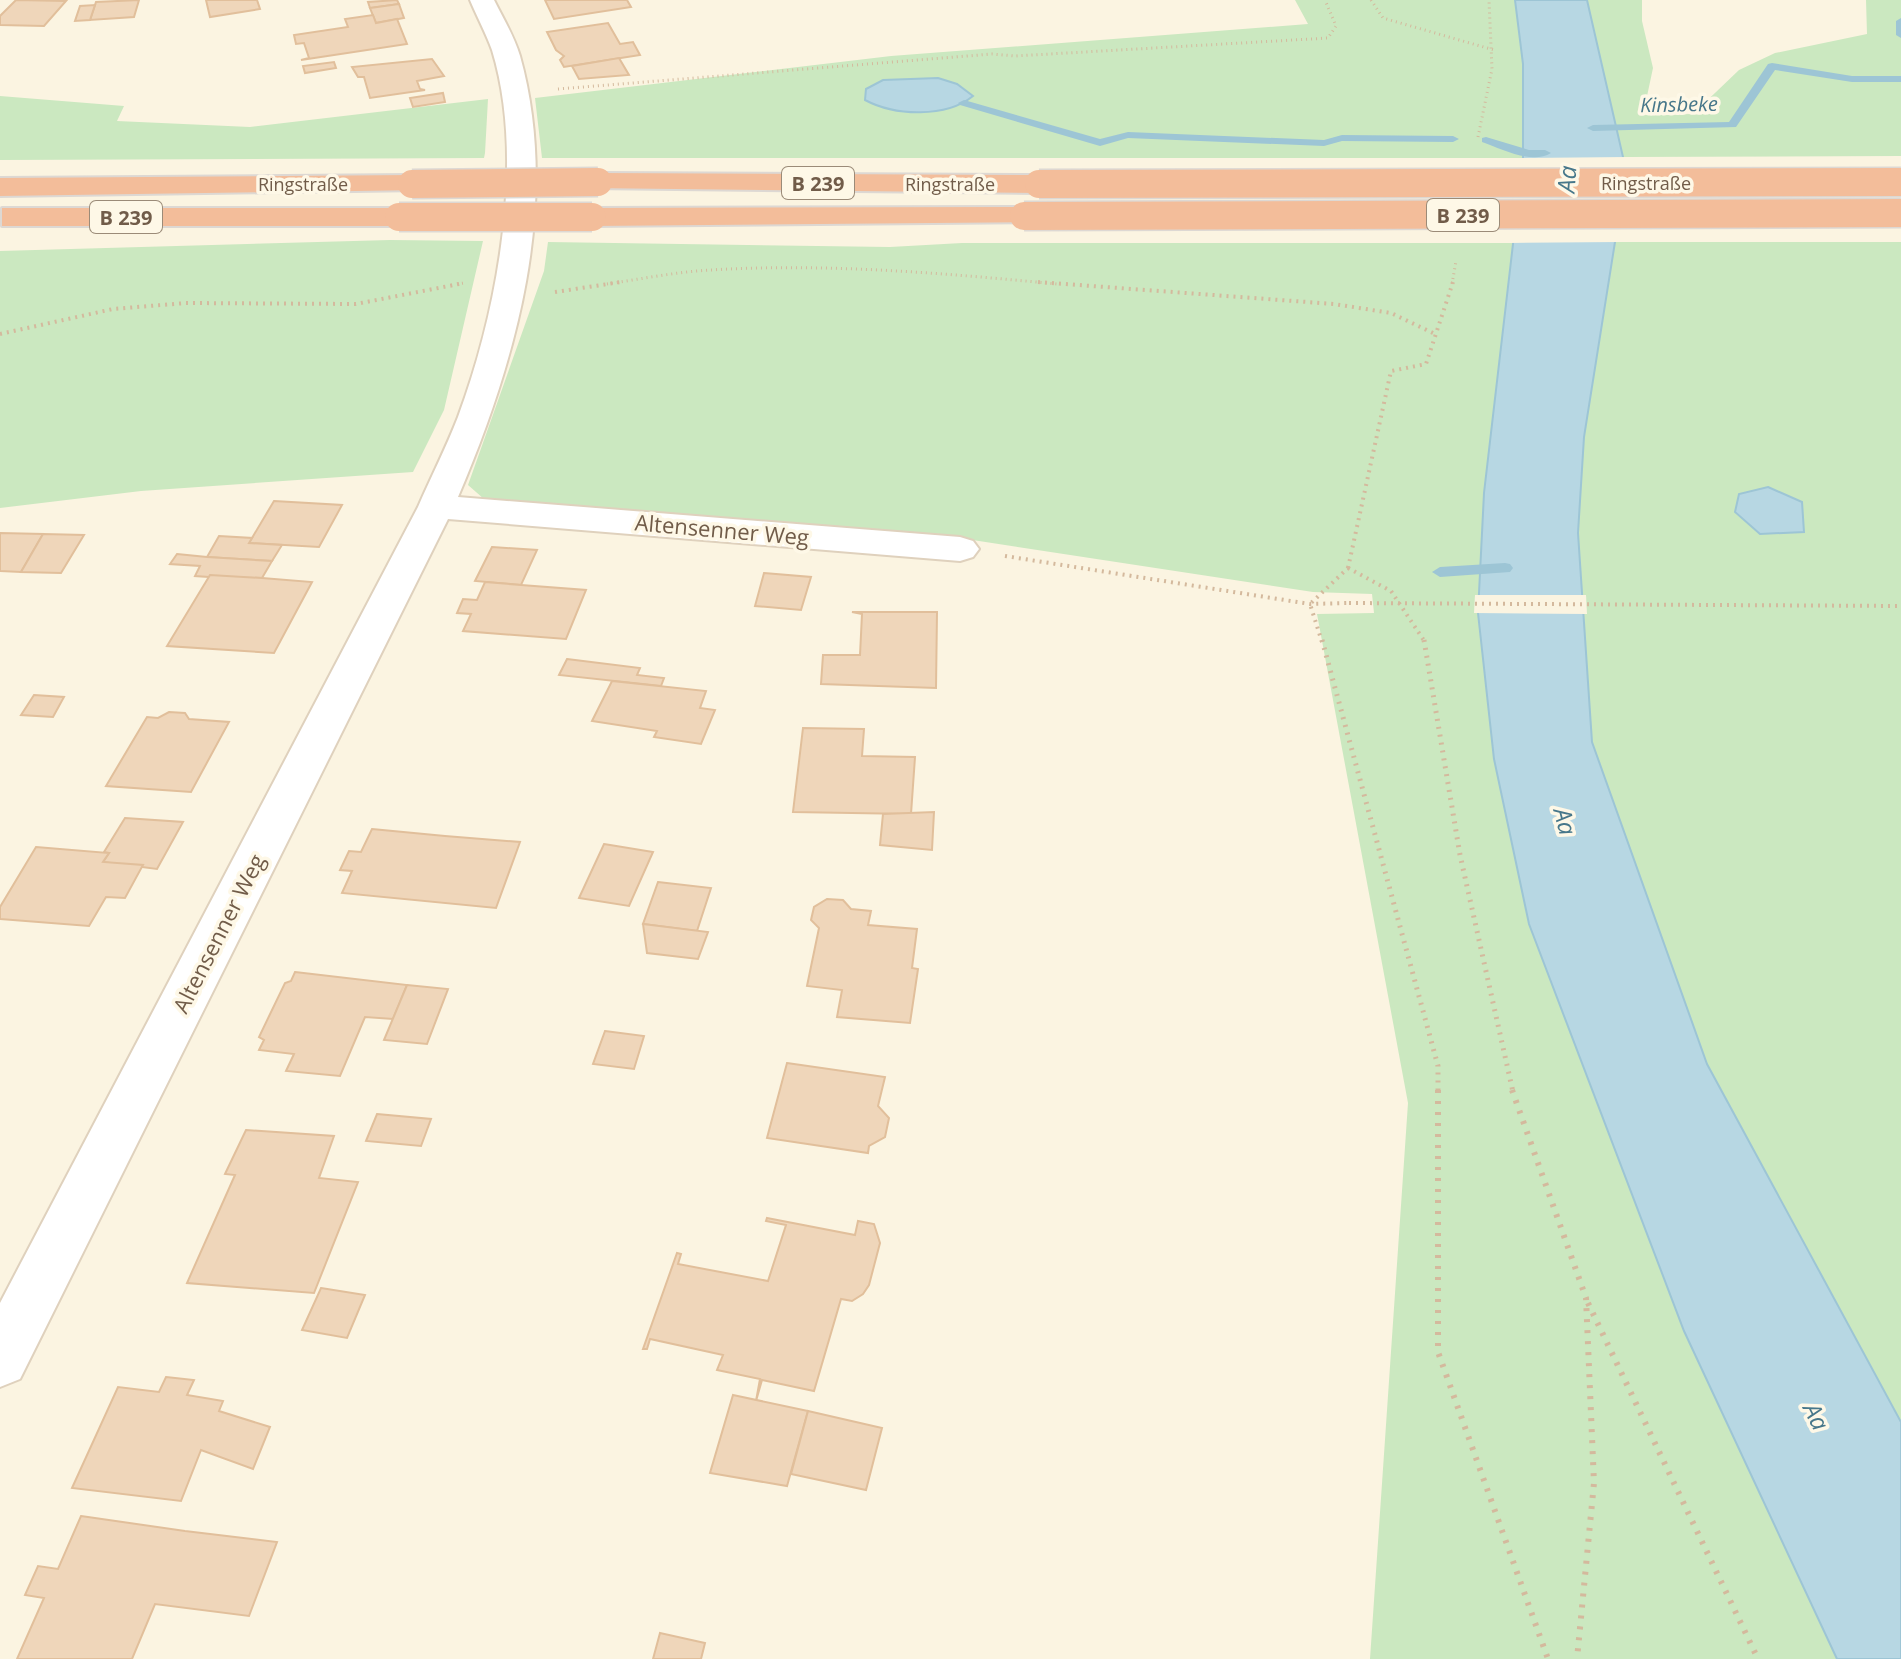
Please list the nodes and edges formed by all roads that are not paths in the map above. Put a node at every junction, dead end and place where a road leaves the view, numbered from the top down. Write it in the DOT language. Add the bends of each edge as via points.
graph roads {
  1 [pos="482,0"];
  2 [pos="1901,182"];
  3 [pos="0,187"];
  4 [pos="1901,213"];
  5 [pos="0,217"];
  6 [pos="253,217"];
  7 [pos="0,234"];
  8 [pos="436,507"];
  9 [pos="960,549"];
  10 [pos="0,1360"];
  1 -- 8 [label="street, Altensenner Weg" via="508,60 520,203 498,342 479,409"];
  2 -- 3 [label="highway, Ringstraße / B 239, bridge"];
  4 -- 6 [label="highway, Ringstraße / B 239, bridge"];
  5 -- 6 [label="highway, Ringstraße / B 239"];
  6 -- 7 [label="highway" via="163,234"];
  8 -- 9 [label="street, Altensenner Weg"];
  8 -- 10 [label="street, Altensenner Weg"];
}
